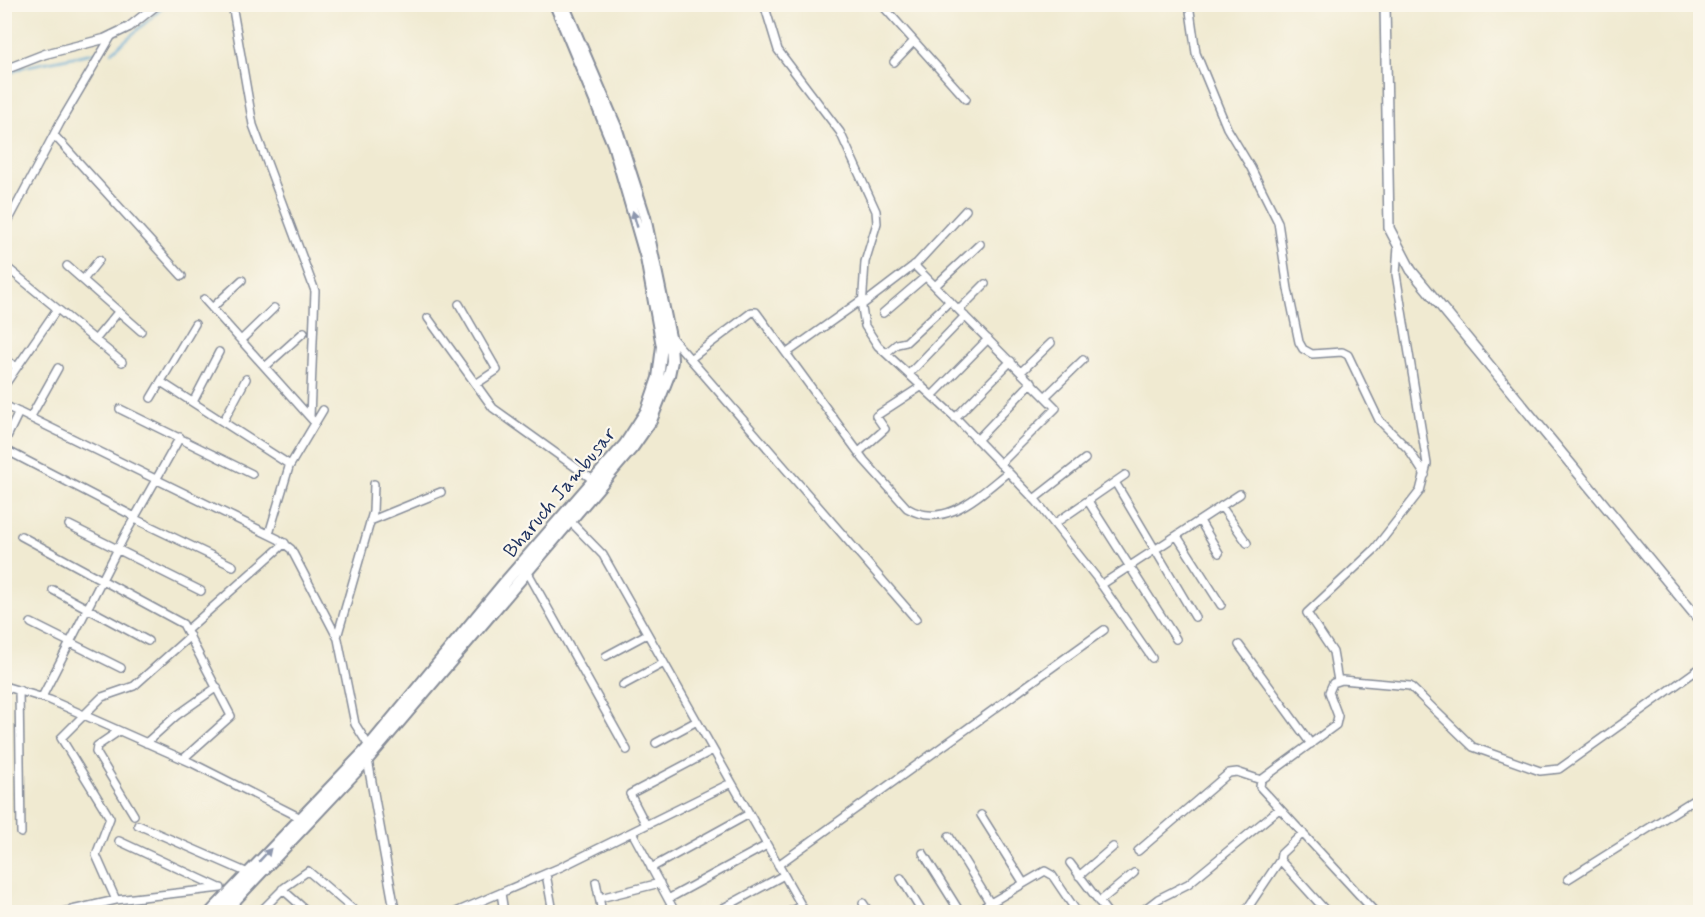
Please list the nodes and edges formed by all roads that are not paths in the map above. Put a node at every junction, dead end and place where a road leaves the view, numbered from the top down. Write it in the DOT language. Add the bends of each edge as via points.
graph roads {
  1 [pos="158,4"];
  2 [pos="232,4"];
  3 [pos="555,4"];
  4 [pos="563,4"];
  5 [pos="764,4"];
  6 [pos="881,4"];
  7 [pos="1189,4"];
  8 [pos="1385,4"];
  9 [pos="112,35"];
  10 [pos="914,41"];
  11 [pos="894,62"];
  12 [pos="4,70"];
  13 [pos="966,99"];
  14 [pos="54,135"];
  15 [pos="966,210"];
  16 [pos="4,229"];
  17 [pos="980,244"];
  18 [pos="1398,246"];
  19 [pos="99,260"];
  20 [pos="4,265"];
  21 [pos="914,265"];
  22 [pos="67,266"];
  23 [pos="182,276"];
  24 [pos="926,277"];
  25 [pos="82,279"];
  26 [pos="242,280"];
  27 [pos="985,284"];
  28 [pos="934,286"];
  29 [pos="204,299"];
  30 [pos="950,301"];
  31 [pos="863,302"];
  32 [pos="459,303"];
  33 [pos="212,308"];
  34 [pos="274,308"];
  35 [pos="57,309"];
  36 [pos="119,311"];
  37 [pos="884,313"];
  38 [pos="962,313"];
  39 [pos="428,318"];
  40 [pos="195,324"];
  41 [pos="141,331"];
  42 [pos="304,332"];
  43 [pos="670,336"];
  44 [pos="988,339"];
  45 [pos="95,340"];
  46 [pos="241,340"];
  47 [pos="1051,343"];
  48 [pos="667,351"];
  49 [pos="219,352"];
  50 [pos="787,353"];
  51 [pos="886,353"];
  52 [pos="690,358"];
  53 [pos="4,359"];
  54 [pos="1083,360"];
  55 [pos="1011,361"];
  56 [pos="122,362"];
  57 [pos="17,367"];
  58 [pos="265,367"];
  59 [pos="58,368"];
  60 [pos="1022,372"];
  61 [pos="909,375"];
  62 [pos="246,379"];
  63 [pos="161,382"];
  64 [pos="1032,382"];
  65 [pos="476,384"];
  66 [pos="4,386"];
  67 [pos="922,386"];
  68 [pos="932,396"];
  69 [pos="1046,396"];
  70 [pos="151,398"];
  71 [pos="193,402"];
  72 [pos="4,405"];
  73 [pos="120,409"];
  74 [pos="323,410"];
  75 [pos="19,412"];
  76 [pos="30,418"];
  77 [pos="955,418"];
  78 [pos="312,420"];
  79 [pos="223,422"];
  80 [pos="180,437"];
  81 [pos="977,440"];
  82 [pos="4,443"];
  83 [pos="4,449"];
  84 [pos="859,452"];
  85 [pos="1085,459"];
  86 [pos="1000,464"];
  87 [pos="290,465"];
  88 [pos="1008,472"];
  89 [pos="252,474"];
  90 [pos="1425,474"];
  91 [pos="1125,476"];
  92 [pos="156,480"];
  93 [pos="1115,482"];
  94 [pos="597,483"];
  95 [pos="374,484"];
  96 [pos="441,492"];
  97 [pos="1240,494"];
  98 [pos="1034,499"];
  99 [pos="1088,501"];
  100 [pos="1221,506"];
  101 [pos="567,517"];
  102 [pos="135,518"];
  103 [pos="370,521"];
  104 [pos="1200,521"];
  105 [pos="1054,524"];
  106 [pos="69,525"];
  107 [pos="269,534"];
  108 [pos="21,536"];
  109 [pos="1177,536"];
  110 [pos="285,543"];
  111 [pos="1247,543"];
  112 [pos="118,549"];
  113 [pos="1156,550"];
  114 [pos="1219,553"];
  115 [pos="233,566"];
  116 [pos="1130,567"];
  117 [pos="527,571"];
  118 [pos="102,581"];
  119 [pos="1101,585"];
  120 [pos="52,590"];
  121 [pos="201,591"];
  122 [pos="1221,605"];
  123 [pos="87,609"];
  124 [pos="1195,617"];
  125 [pos="916,619"];
  126 [pos="1701,621"];
  127 [pos="31,623"];
  128 [pos="1104,630"];
  129 [pos="188,633"];
  130 [pos="647,634"];
  131 [pos="337,637"];
  132 [pos="1176,639"];
  133 [pos="71,641"];
  134 [pos="148,641"];
  135 [pos="1239,645"];
  136 [pos="449,656"];
  137 [pos="606,656"];
  138 [pos="1152,658"];
  139 [pos="664,663"];
  140 [pos="121,668"];
  141 [pos="1701,668"];
  142 [pos="1338,681"];
  143 [pos="4,686"];
  144 [pos="624,686"];
  145 [pos="217,687"];
  146 [pos="19,690"];
  147 [pos="42,697"];
  148 [pos="84,715"];
  149 [pos="697,721"];
  150 [pos="119,731"];
  151 [pos="146,743"];
  152 [pos="656,743"];
  153 [pos="1311,744"];
  154 [pos="627,750"];
  155 [pos="713,750"];
  156 [pos="368,752"];
  157 [pos="183,759"];
  158 [pos="1261,780"];
  159 [pos="731,783"];
  160 [pos="1701,796"];
  161 [pos="1279,809"];
  162 [pos="749,814"];
  163 [pos="134,815"];
  164 [pos="981,815"];
  165 [pos="305,820"];
  166 [pos="138,825"];
  167 [pos="646,825"];
  168 [pos="632,832"];
  169 [pos="21,833"];
  170 [pos="1303,833"];
  171 [pos="949,836"];
  172 [pos="119,841"];
  173 [pos="767,845"];
  174 [pos="1113,847"];
  175 [pos="1138,850"];
  176 [pos="923,853"];
  177 [pos="1280,860"];
  178 [pos="1070,863"];
  179 [pos="778,865"];
  180 [pos="651,868"];
  181 [pos="248,873"];
  182 [pos="1134,873"];
  183 [pos="546,874"];
  184 [pos="784,875"];
  185 [pos="1079,876"];
  186 [pos="901,878"];
  187 [pos="1568,879"];
  188 [pos="596,882"];
  189 [pos="1023,882"];
  190 [pos="660,883"];
  191 [pos="282,889"];
  192 [pos="501,893"];
  193 [pos="229,894"];
  194 [pos="600,898"];
  195 [pos="668,899"];
  196 [pos="116,900"];
  197 [pos="1099,902"];
  198 [pos="863,903"];
  199 [pos="990,903"];
  200 [pos="803,909"];
  201 [pos="981,911"];
  202 [pos="63,912"];
  203 [pos="211,912"];
  204 [pos="224,912"];
  205 [pos="261,912"];
  206 [pos="308,912"];
  207 [pos="356,912"];
  208 [pos="395,912"];
  209 [pos="459,912"];
  210 [pos="504,912"];
  211 [pos="553,912"];
  212 [pos="602,912"];
  213 [pos="675,912"];
  214 [pos="716,912"];
  215 [pos="789,912"];
  216 [pos="868,912"];
  217 [pos="922,912"];
  218 [pos="960,912"];
  219 [pos="1075,912"];
  220 [pos="1107,912"];
  221 [pos="1141,912"];
  222 [pos="1245,912"];
  223 [pos="1327,912"];
  224 [pos="1375,912"];
  1 -- 9 [label="street"];
  2 -- 78 [label="street" via="253,125 315,291"];
  48 -- 3 [label="main road, Bharuch Jambusar, one-way" via="646,258 613,144"];
  4 -- 43 [label="main road, Bharuch Jambusar" via="614,121 647,225"];
  5 -- 31 [label="street" via="778,50 840,132 876,211 877,223 866,259"];
  6 -- 10 [label="street"];
  7 -- 90 [label="street" via="1196,53 1227,128 1278,222 1301,346 1312,354 1348,355 1379,420 1408,449"];
  8 -- 18 [label="main road" via="1389,228"];
  9 -- 12 [label="street"];
  9 -- 14 [label="street"];
  10 -- 11 [label="street"];
  10 -- 13 [label="street"];
  14 -- 16 [label="street"];
  14 -- 23 [label="street"];
  15 -- 21 [label="street"];
  17 -- 28 [label="street"];
  18 -- 90 [label="street" via="1396,274 1427,461"];
  18 -- 126 [label="main road" via="1411,270"];
  19 -- 25 [label="street"];
  20 -- 35 [label="street"];
  21 -- 24 [label="street"];
  21 -- 31 [label="street"];
  22 -- 25 [label="street"];
  24 -- 28 [label="street"];
  24 -- 37 [label="street"];
  25 -- 36 [label="street"];
  26 -- 33 [label="street"];
  27 -- 38 [label="street"];
  28 -- 30 [label="street"];
  29 -- 33 [label="street"];
  30 -- 38 [label="street"];
  30 -- 51 [label="street" via="906,342"];
  31 -- 50 [label="street"];
  31 -- 51 [label="street" via="865,326"];
  32 -- 65 [label="street" via="497,370"];
  33 -- 46 [label="street"];
  34 -- 46 [label="street"];
  35 -- 45 [label="street"];
  35 -- 57 [label="street"];
  36 -- 41 [label="street"];
  36 -- 45 [label="street"];
  38 -- 44 [label="street"];
  38 -- 61 [label="street"];
  39 -- 65 [label="street"];
  40 -- 63 [label="street"];
  42 -- 58 [label="street"];
  43 -- 48 [label="main road, Bharuch Jambusar"];
  43 -- 52 [label="street"];
  44 -- 55 [label="street"];
  44 -- 68 [label="street"];
  45 -- 56 [label="street"];
  46 -- 58 [label="street"];
  47 -- 60 [label="street"];
  48 -- 94 [label="main road, Bharuch Jambusar" via="647,410"];
  49 -- 71 [label="street"];
  50 -- 52 [label="street" via="754,312"];
  50 -- 84 [label="street"];
  51 -- 61 [label="street"];
  52 -- 125 [label="street"];
  53 -- 57 [label="street"];
  54 -- 69 [label="street"];
  55 -- 60 [label="street"];
  55 -- 77 [label="street"];
  57 -- 66 [label="street"];
  58 -- 78 [label="street"];
  59 -- 76 [label="street"];
  60 -- 64 [label="street"];
  61 -- 67 [label="street"];
  62 -- 79 [label="street"];
  63 -- 70 [label="street"];
  63 -- 71 [label="street"];
  64 -- 69 [label="street"];
  64 -- 81 [label="street"];
  65 -- 94 [label="street" via="497,411"];
  67 -- 68 [label="street"];
  67 -- 84 [label="street" via="876,416 885,429"];
  68 -- 77 [label="street"];
  69 -- 86 [label="street" via="1056,406 1055,412"];
  71 -- 79 [label="street"];
  72 -- 75 [label="street"];
  73 -- 80 [label="street"];
  74 -- 78 [label="street"];
  75 -- 76 [label="street"];
  75 -- 82 [label="street"];
  76 -- 92 [label="street"];
  77 -- 81 [label="street"];
  78 -- 87 [label="street"];
  79 -- 87 [label="street"];
  80 -- 89 [label="street"];
  80 -- 92 [label="street"];
  81 -- 86 [label="street"];
  83 -- 102 [label="street"];
  84 -- 88 [label="street" via="907,508 925,516 952,512"];
  85 -- 98 [label="street"];
  86 -- 88 [label="street"];
  87 -- 107 [label="street"];
  88 -- 98 [label="street"];
  90 -- 142 [label="street" via="1420,491 1374,550 1308,610 1310,621 1333,652"];
  91 -- 93 [label="street"];
  92 -- 102 [label="street"];
  92 -- 107 [label="street"];
  93 -- 99 [label="street"];
  93 -- 113 [label="street"];
  94 -- 101 [label="main road, Bharuch Jambusar"];
  95 -- 103 [label="street"];
  96 -- 103 [label="street"];
  97 -- 100 [label="street"];
  98 -- 105 [label="street"];
  99 -- 105 [label="street"];
  99 -- 116 [label="street"];
  100 -- 104 [label="street"];
  100 -- 111 [label="street"];
  101 -- 117 [label="main road, Bharuch Jambusar"];
  101 -- 130 [label="street" via="600,550"];
  101 -- 136 [label="main road, Bharuch Jambusar"];
  102 -- 112 [label="street"];
  102 -- 115 [label="street"];
  103 -- 131 [label="street"];
  104 -- 109 [label="street"];
  104 -- 114 [label="street"];
  105 -- 119 [label="street"];
  106 -- 112 [label="street"];
  107 -- 110 [label="street"];
  108 -- 118 [label="street"];
  109 -- 113 [label="street"];
  109 -- 122 [label="street"];
  110 -- 129 [label="street"];
  110 -- 131 [label="street" via="296,556"];
  112 -- 118 [label="street"];
  112 -- 121 [label="street"];
  113 -- 116 [label="street"];
  113 -- 124 [label="street"];
  116 -- 119 [label="street"];
  116 -- 132 [label="street"];
  117 -- 136 [label="main road, Bharuch Jambusar"];
  117 -- 154 [label="street"];
  118 -- 123 [label="street"];
  118 -- 129 [label="street" via="180,622"];
  119 -- 138 [label="street"];
  120 -- 123 [label="street"];
  123 -- 133 [label="street"];
  123 -- 134 [label="street"];
  127 -- 133 [label="street"];
  128 -- 179 [label="street"];
  129 -- 145 [label="street"];
  129 -- 148 [label="street" via="134,686 102,697"];
  130 -- 137 [label="street"];
  130 -- 139 [label="street"];
  131 -- 156 [label="street" via="355,724"];
  133 -- 140 [label="street"];
  133 -- 147 [label="street"];
  135 -- 153 [label="street"];
  136 -- 156 [label="main road, Bharuch Jambusar"];
  139 -- 144 [label="street"];
  139 -- 149 [label="street"];
  141 -- 142 [label="street" via="1559,769 1546,772 1473,747 1410,686"];
  142 -- 153 [label="street" via="1329,688 1338,721"];
  143 -- 146 [label="street"];
  145 -- 151 [label="street"];
  145 -- 157 [label="street" via="231,716"];
  146 -- 147 [label="street"];
  146 -- 169 [label="street"];
  147 -- 148 [label="street"];
  148 -- 150 [label="street"];
  148 -- 196 [label="street" via="61,740 110,818 96,855"];
  149 -- 152 [label="street"];
  149 -- 155 [label="street"];
  150 -- 151 [label="street"];
  150 -- 163 [label="street" via="97,746 96,752"];
  151 -- 157 [label="street"];
  153 -- 158 [label="street"];
  155 -- 159 [label="street"];
  155 -- 167 [label="street" via="630,794"];
  156 -- 165 [label="main road, Bharuch Jambusar"];
  156 -- 208 [label="street"];
  157 -- 165 [label="street"];
  158 -- 161 [label="street" via="1261,791"];
  158 -- 175 [label="street" via="1229,773"];
  159 -- 162 [label="street"];
  159 -- 167 [label="street"];
  160 -- 187 [label="street"];
  161 -- 170 [label="street"];
  161 -- 221 [label="street" via="1188,884 1158,898"];
  162 -- 173 [label="street"];
  162 -- 180 [label="street"];
  164 -- 189 [label="street"];
  181 -- 165 [label="main road, Bharuch Jambusar, one-way"];
  165 -- 193 [label="main road, Bharuch Jambusar"];
  166 -- 181 [label="street"];
  167 -- 168 [label="street"];
  168 -- 180 [label="street"];
  168 -- 183 [label="street"];
  170 -- 177 [label="street" via="1281,854"];
  170 -- 224 [label="street"];
  171 -- 199 [label="street"];
  172 -- 193 [label="street"];
  173 -- 179 [label="street"];
  173 -- 195 [label="street"];
  174 -- 185 [label="street"];
  176 -- 218 [label="street"];
  177 -- 222 [label="street"];
  177 -- 223 [label="street"];
  178 -- 185 [label="street"];
  179 -- 184 [label="street"];
  180 -- 190 [label="street"];
  181 -- 193 [label="main road, Bharuch Jambusar"];
  182 -- 197 [label="street"];
  183 -- 192 [label="street"];
  183 -- 211 [label="street"];
  184 -- 200 [label="street"];
  184 -- 214 [label="street"];
  185 -- 197 [label="street"];
  186 -- 217 [label="street"];
  188 -- 194 [label="street"];
  189 -- 199 [label="street"];
  189 -- 219 [label="street" via="1041,871 1048,873"];
  190 -- 194 [label="street"];
  190 -- 195 [label="street"];
  191 -- 205 [label="street"];
  191 -- 206 [label="street"];
  191 -- 207 [label="street" via="310,871"];
  192 -- 209 [label="street"];
  192 -- 210 [label="street"];
  193 -- 196 [label="street"];
  193 -- 203 [label="main road, Bharuch Jambusar"];
  193 -- 204 [label="main road, Bharuch Jambusar"];
  194 -- 212 [label="street"];
  195 -- 213 [label="street"];
  196 -- 202 [label="street"];
  197 -- 220 [label="street"];
  198 -- 216 [label="street"];
  199 -- 201 [label="street"];
  200 -- 215 [label="street"];
}
